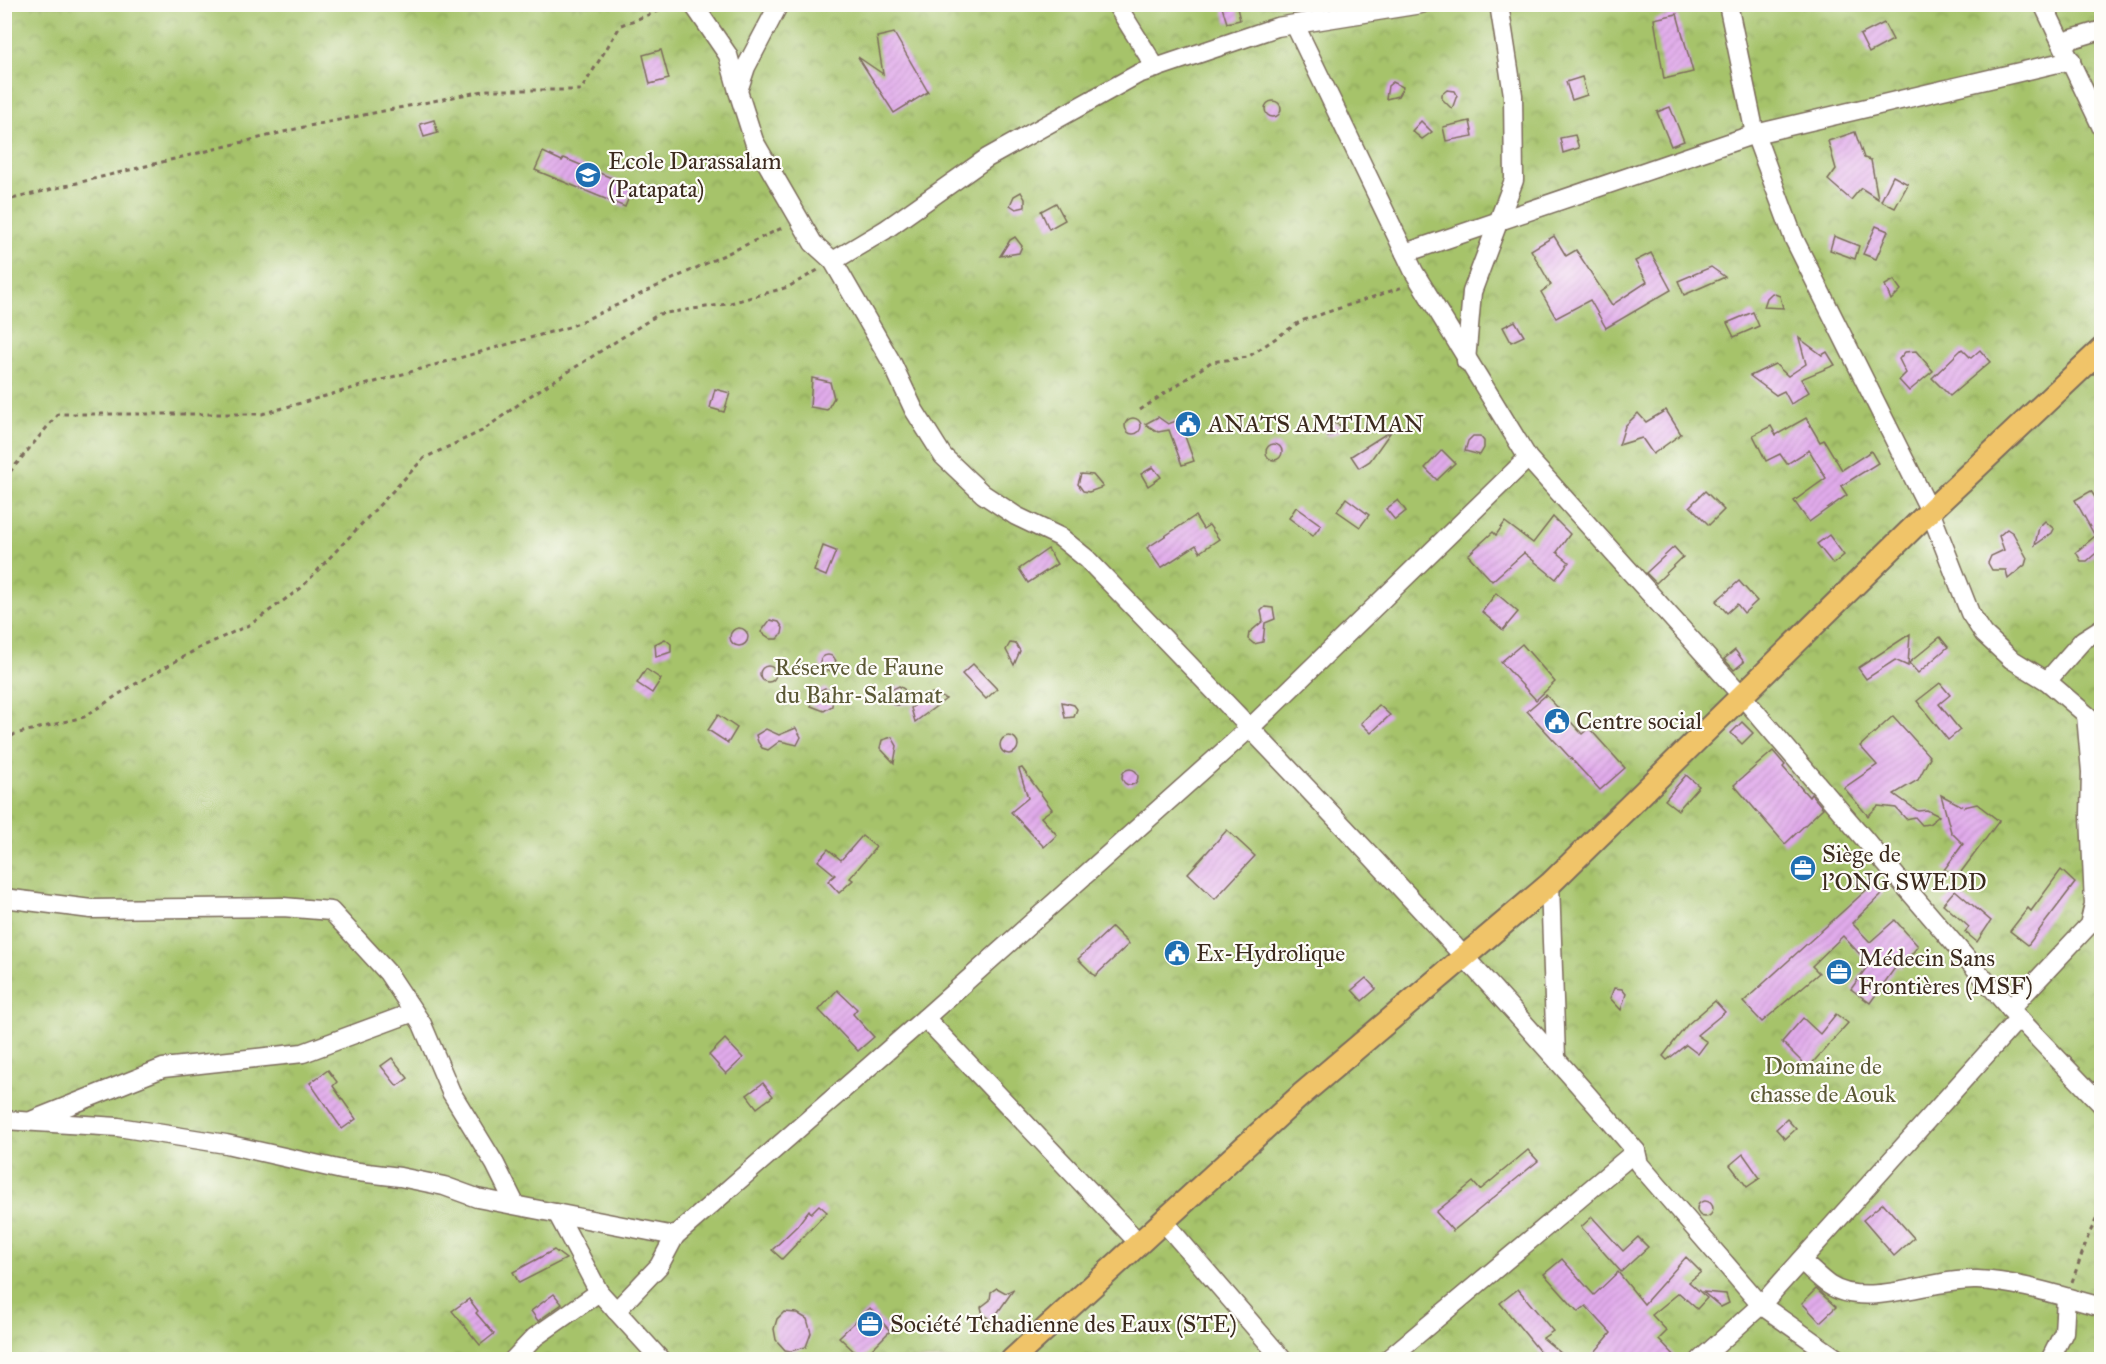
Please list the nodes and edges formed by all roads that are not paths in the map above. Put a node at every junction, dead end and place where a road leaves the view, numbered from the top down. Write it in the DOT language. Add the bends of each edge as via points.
graph roads {
  1 [pos="693,4"];
  2 [pos="779,4"];
  3 [pos="1105,4"];
  4 [pos="1421,4"];
  5 [pos="1499,4"];
  6 [pos="1728,4"];
  7 [pos="2043,4"];
  8 [pos="1120,10"];
  9 [pos="1295,25"];
  10 [pos="2102,30"];
  11 [pos="2062,42"];
  12 [pos="2071,60"];
  13 [pos="1155,68"];
  14 [pos="738,91"];
  15 [pos="2102,128"];
  16 [pos="1755,134"];
  17 [pos="1499,221"];
  18 [pos="1405,254"];
  19 [pos="834,261"];
  20 [pos="2102,349"];
  21 [pos="1466,361"];
  22 [pos="1528,458"];
  23 [pos="1930,511"];
  24 [pos="2102,628"];
  25 [pos="2047,681"];
  26 [pos="1742,696"];
  27 [pos="2086,715"];
  28 [pos="1251,727"];
  29 [pos="2102,728"];
  30 [pos="1550,884"];
  31 [pos="4,898"];
  32 [pos="2102,907"];
  33 [pos="2089,925"];
  34 [pos="1462,957"];
  35 [pos="414,1012"];
  36 [pos="2014,1014"];
  37 [pos="926,1018"];
  38 [pos="1556,1057"];
  39 [pos="2102,1105"];
  40 [pos="4,1120"];
  41 [pos="28,1122"];
  42 [pos="1636,1150"];
  43 [pos="515,1204"];
  44 [pos="557,1213"];
  45 [pos="1163,1221"];
  46 [pos="675,1236"];
  47 [pos="1139,1243"];
  48 [pos="1801,1261"];
  49 [pos="599,1292"];
  50 [pos="2066,1298"];
  51 [pos="1761,1305"];
  52 [pos="2102,1307"];
  53 [pos="615,1311"];
  54 [pos="513,1359"];
  55 [pos="661,1359"];
  56 [pos="1012,1359"];
  57 [pos="1283,1359"];
  58 [pos="1387,1359"];
  59 [pos="1700,1359"];
  60 [pos="1839,1359"];
  61 [pos="2050,1359"];
  1 -- 14 [label="street" via="728,55"];
  2 -- 14 [label="street"];
  3 -- 8 [label="street"];
  4 -- 9 [label="street"];
  5 -- 17 [label="street" via="1513,95 1514,180"];
  6 -- 16 [label="street"];
  7 -- 11 [label="street"];
  8 -- 13 [label="street"];
  9 -- 13 [label="street" via="1277,27"];
  9 -- 18 [label="street"];
  10 -- 11 [label="street"];
  11 -- 12 [label="street"];
  12 -- 15 [label="street"];
  12 -- 16 [label="street"];
  13 -- 19 [label="street" via="987,158"];
  14 -- 19 [label="street" via="754,141 813,243"];
  16 -- 17 [label="street"];
  16 -- 23 [label="street" via="1794,239"];
  17 -- 18 [label="street"];
  17 -- 21 [label="street" via="1472,292"];
  18 -- 21 [label="street"];
  19 -- 28 [label="street" via="943,456 983,494 1016,516 1060,537 1087,559"];
  20 -- 23 [label="main road"];
  21 -- 22 [label="street"];
  22 -- 26 [label="street"];
  22 -- 28 [label="street"];
  23 -- 25 [label="street" via="1970,613 1984,634 2011,659"];
  23 -- 26 [label="main road"];
  24 -- 25 [label="street" via="2083,640"];
  25 -- 27 [label="street"];
  26 -- 30 [label="main road"];
  26 -- 36 [label="street"];
  27 -- 29 [label="street"];
  27 -- 33 [label="street" via="2094,887"];
  28 -- 34 [label="street"];
  28 -- 37 [label="street"];
  30 -- 34 [label="main road"];
  30 -- 38 [label="street"];
  31 -- 35 [label="street" via="91,909 284,907 331,911 388,973"];
  32 -- 33 [label="street"];
  33 -- 36 [label="street"];
  34 -- 38 [label="street"];
  34 -- 45 [label="main road" via="1301,1095"];
  35 -- 41 [label="street" via="303,1053 164,1068"];
  35 -- 43 [label="street" via="451,1092"];
  36 -- 39 [label="street"];
  36 -- 48 [label="street"];
  37 -- 46 [label="street"];
  37 -- 47 [label="street"];
  38 -- 42 [label="street"];
  40 -- 41 [label="street"];
  41 -- 43 [label="street" via="118,1128 226,1144 342,1170 444,1186 477,1198"];
  42 -- 51 [label="street" via="1639,1164"];
  42 -- 58 [label="street"];
  43 -- 44 [label="street"];
  44 -- 46 [label="street"];
  44 -- 49 [label="street"];
  45 -- 47 [label="main road"];
  45 -- 57 [label="street"];
  46 -- 53 [label="street" via="659,1266"];
  47 -- 56 [label="main road"];
  48 -- 50 [label="street" via="1829,1285 1851,1294 1974,1280 2008,1282"];
  48 -- 51 [label="street"];
  49 -- 53 [label="street"];
  49 -- 54 [label="street" via="535,1337"];
  50 -- 52 [label="street"];
  50 -- 61 [label="street" via="2064,1332"];
  51 -- 59 [label="street"];
  51 -- 60 [label="street"];
  53 -- 55 [label="street"];
}
